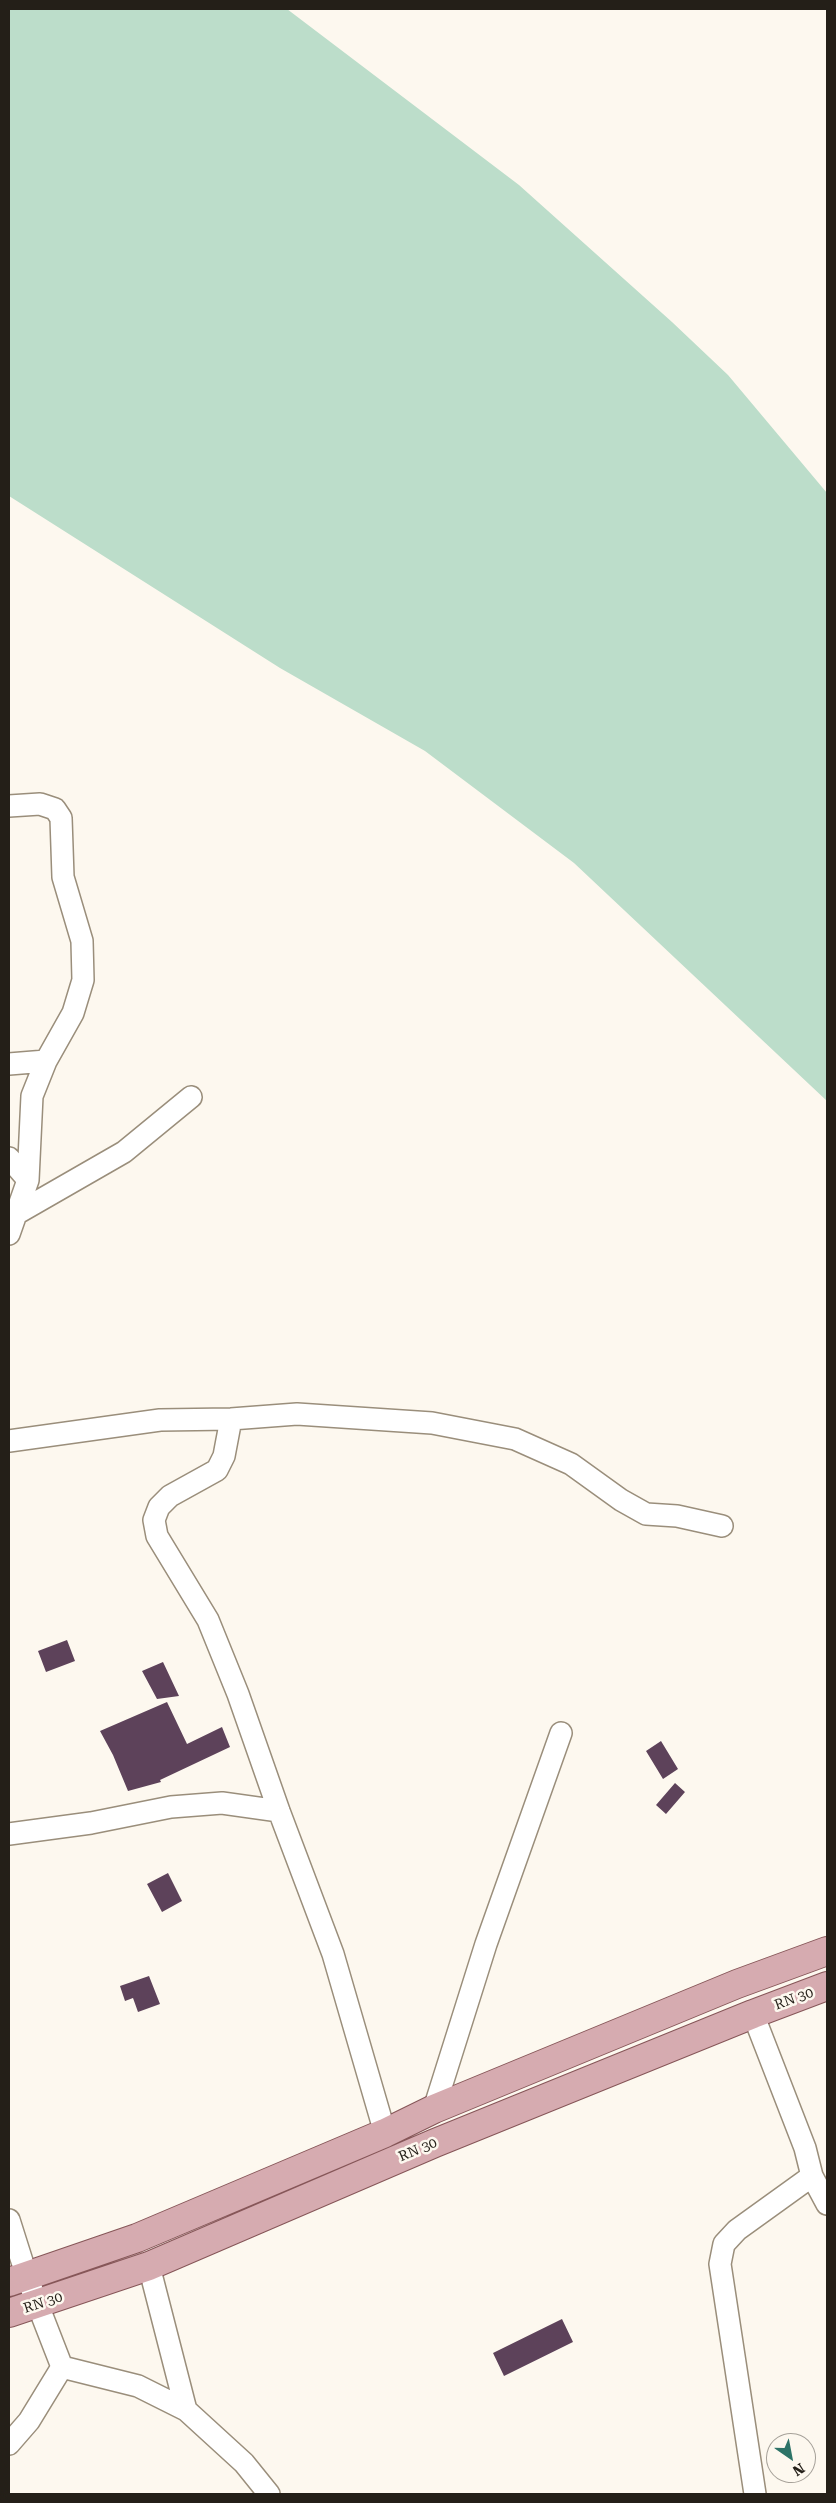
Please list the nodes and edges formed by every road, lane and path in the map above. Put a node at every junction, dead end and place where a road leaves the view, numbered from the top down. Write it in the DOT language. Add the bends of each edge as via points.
graph roads {
  1 [pos="9,806"];
  2 [pos="46,1061"];
  3 [pos="9,1064"];
  4 [pos="191,1097"];
  5 [pos="9,1158"];
  6 [pos="28,1180"];
  7 [pos="16,1214"];
  8 [pos="9,1234"];
  9 [pos="230,1420"];
  10 [pos="9,1441"];
  11 [pos="722,1526"];
  12 [pos="561,1732"];
  13 [pos="279,1811"];
  14 [pos="9,1834"];
  15 [pos="827,1950"];
  16 [pos="827,1986"];
  17 [pos="753,2014"];
  18 [pos="434,2109"];
  19 [pos="385,2134"];
  20 [pos="812,2176"];
  21 [pos="827,2204"];
  22 [pos="9,2220"];
  23 [pos="149,2266"];
  24 [pos="18,2280"];
  25 [pos="38,2305"];
  26 [pos="9,2313"];
  27 [pos="62,2367"];
  28 [pos="186,2410"];
  29 [pos="9,2444"];
  30 [pos="269,2494"];
  31 [pos="755,2494"];
  1 -- 2 [label="street" via="40,804 55,809 62,818 63,877 82,941 82,980 73,1013"];
  2 -- 3 [label="street"];
  2 -- 6 [label="street" via="32,1096"];
  4 -- 7 [label="street" via="124,1152"];
  5 -- 6 [label="street"];
  6 -- 7 [label="street"];
  7 -- 8 [label="street"];
  9 -- 10 [label="street" via="160,1420"];
  9 -- 11 [label="street" via="297,1414 432,1423 515,1439 571,1464 646,1514 677,1516"];
  9 -- 13 [label="street" via="224,1456 217,1470 170,1496 159,1507 154,1520 157,1536 208,1620"];
  12 -- 18 [label="street" via="486,1944"];
  13 -- 14 [label="street" via="222,1803 172,1806 91,1823"];
  13 -- 19 [label="street" via="333,1954"];
  15 -- 18 [label="main road, RN 30"];
  16 -- 17 [label="main road, RN 30 / RN 30"];
  17 -- 20 [label="street" via="805,2148"];
  17 -- 23 [label="main road, RN 30 / RN 30" via="426,2146"];
  18 -- 19 [label="main road, RN 30"];
  19 -- 24 [label="main road, RN 30" via="137,2238"];
  20 -- 21 [label="street"];
  20 -- 31 [label="street" via="737,2230 724,2244 720,2264"];
  22 -- 24 [label="street"];
  23 -- 25 [label="main road, RN 30 / RN 30"];
  23 -- 28 [label="street"];
  24 -- 25 [label="street"];
  25 -- 26 [label="main road, RN 30 / RN 30"];
  25 -- 27 [label="street"];
  27 -- 28 [label="street" via="138,2386"];
  27 -- 29 [label="street" via="29,2422"];
  28 -- 30 [label="street" via="244,2463"];
}
